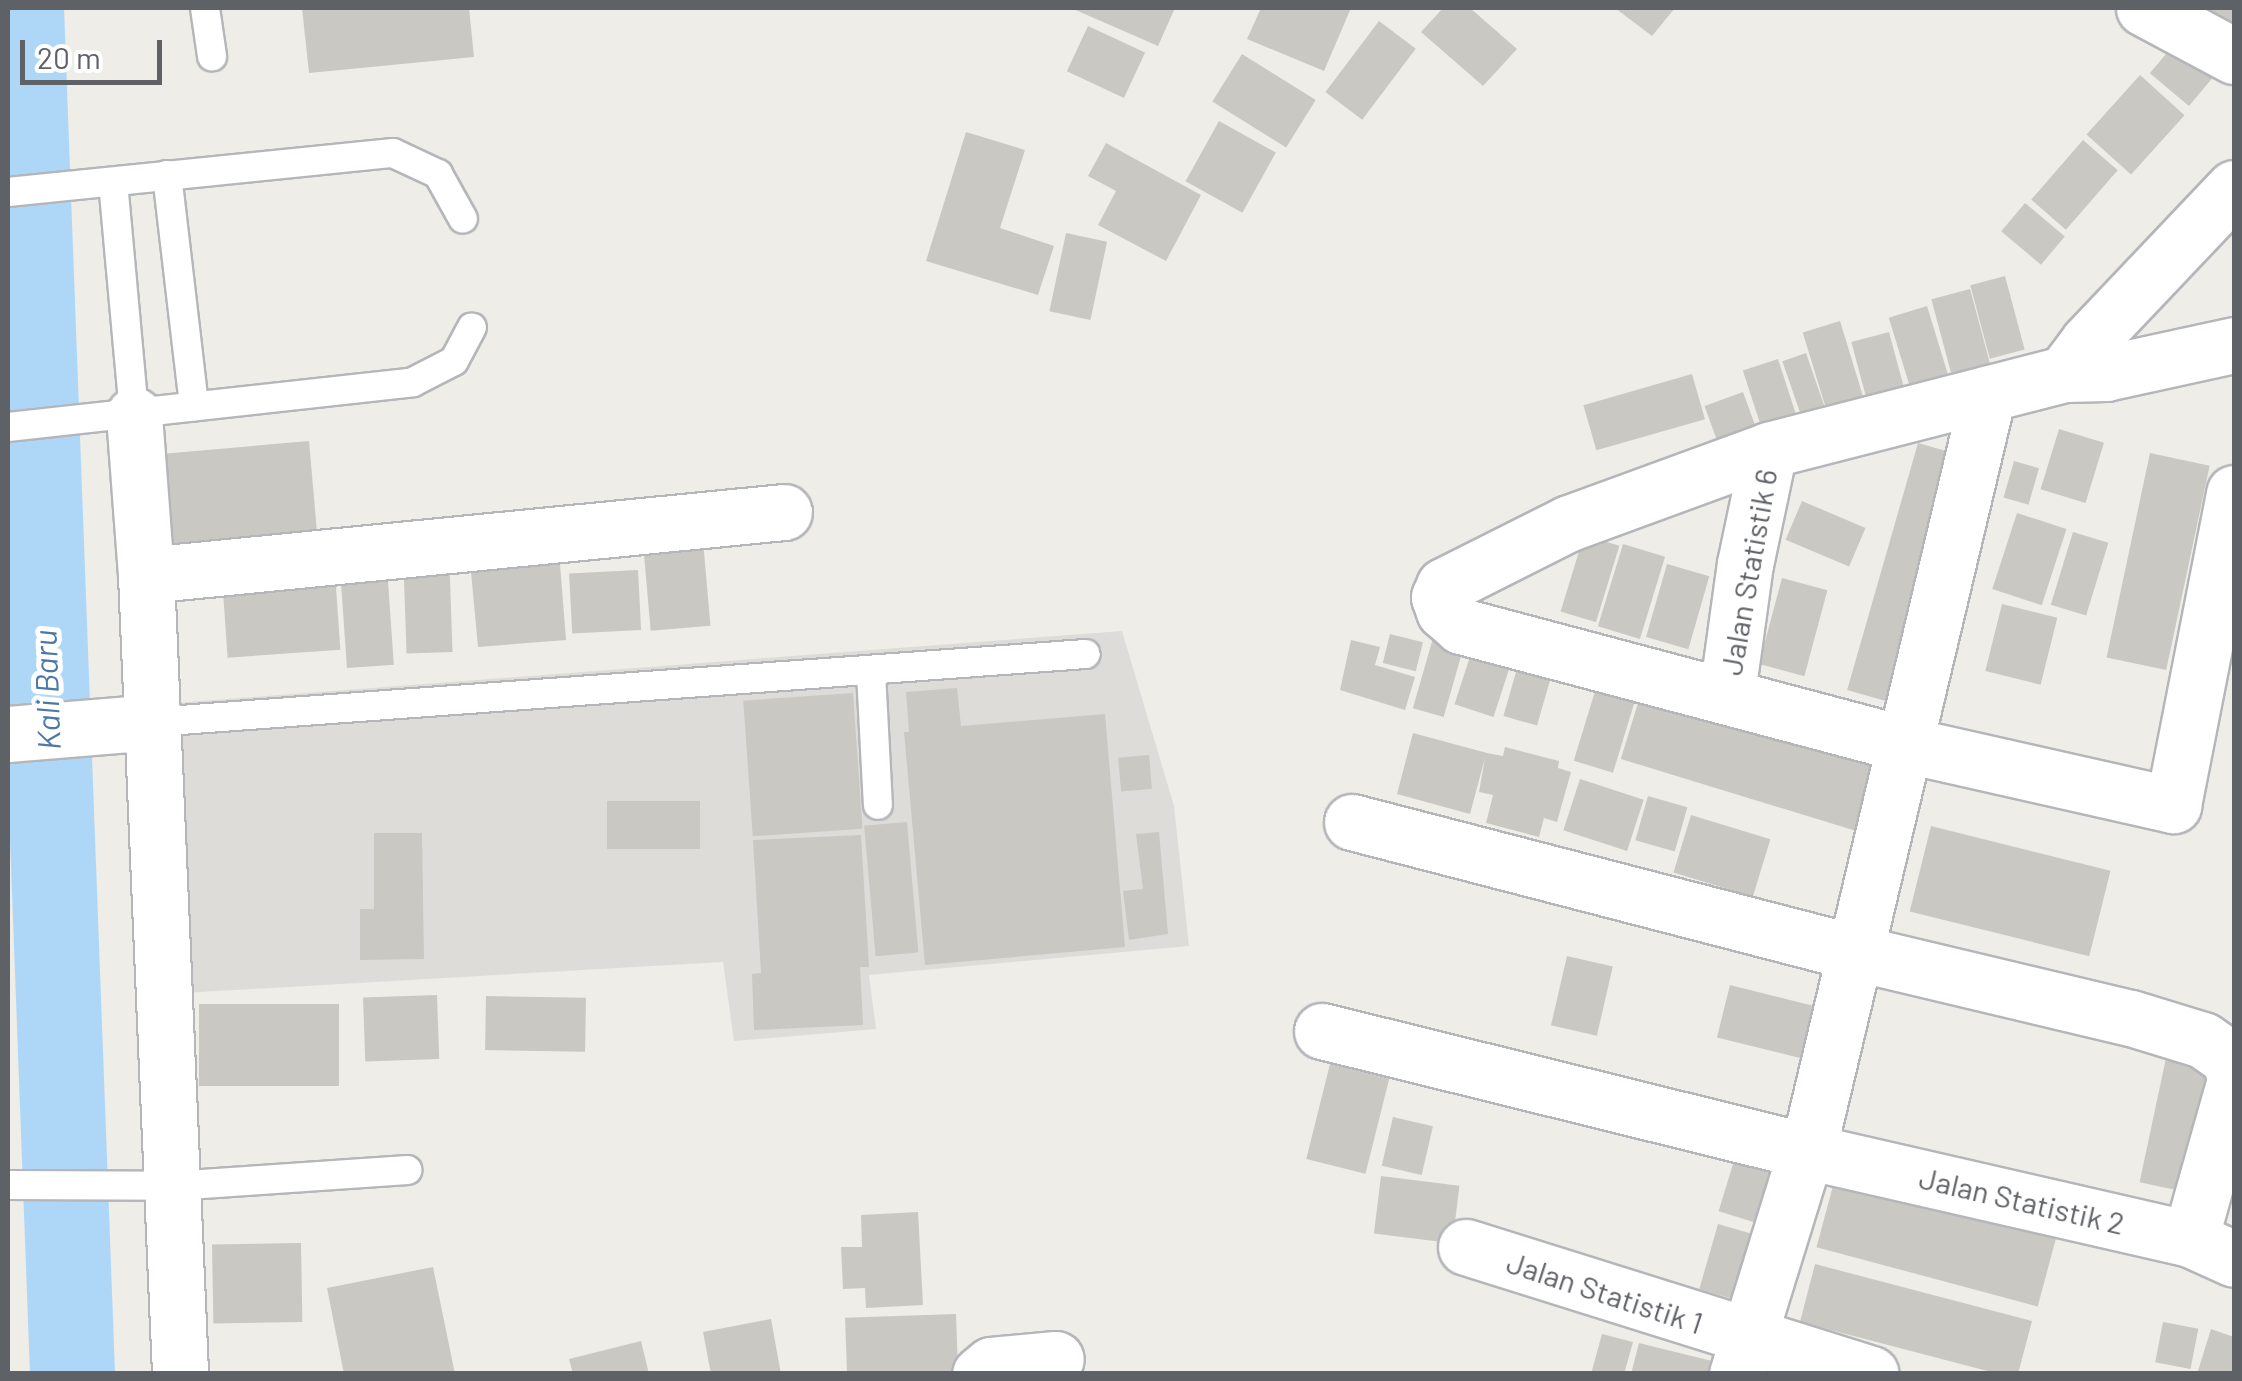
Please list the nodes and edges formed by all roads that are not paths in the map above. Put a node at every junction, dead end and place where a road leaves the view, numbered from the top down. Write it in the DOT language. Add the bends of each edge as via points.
graph roads {
  1 [pos="205,8"];
  2 [pos="2144,8"];
  3 [pos="212,56"];
  4 [pos="2234,56"];
  5 [pos="167,175"];
  6 [pos="112,182"];
  7 [pos="8,192"];
  8 [pos="2232,198"];
  9 [pos="463,219"];
  10 [pos="472,327"];
  11 [pos="2234,345"];
  12 [pos="2064,374"];
  13 [pos="1988,394"];
  14 [pos="194,406"];
  15 [pos="134,415"];
  16 [pos="10,427"];
  17 [pos="1769,450"];
  18 [pos="2234,493"];
  19 [pos="784,512"];
  20 [pos="146,576"];
  21 [pos="1086,654"];
  22 [pos="871,673"];
  23 [pos="1726,694"];
  24 [pos="144,723"];
  25 [pos="8,734"];
  26 [pos="1907,745"];
  27 [pos="878,805"];
  28 [pos="1352,822"];
  29 [pos="1853,952"];
  30 [pos="1322,1031"];
  31 [pos="2234,1074"];
  32 [pos="2234,1084"];
  33 [pos="1806,1151"];
  34 [pos="407,1170"];
  35 [pos="17,1185"];
  36 [pos="163,1185"];
  37 [pos="1466,1247"];
  38 [pos="2212,1249"];
  39 [pos="1741,1355"];
  40 [pos="1056,1359"];
  41 [pos="180,1374"];
  42 [pos="980,1374"];
  43 [pos="1871,1374"];
  1 -- 3 [label="lane"];
  2 -- 4 [label="street"];
  5 -- 6 [label="lane"];
  5 -- 9 [label="lane" via="393,153 438,174"];
  5 -- 14 [label="lane"];
  6 -- 7 [label="lane"];
  6 -- 15 [label="lane"];
  8 -- 12 [label="street"];
  10 -- 14 [label="lane" via="454,361 413,382"];
  11 -- 12 [label="street" via="2106,373"];
  12 -- 13 [label="street"];
  13 -- 17 [label="street"];
  13 -- 26 [label="street"];
  14 -- 15 [label="lane"];
  15 -- 16 [label="lane"];
  15 -- 20 [label="street"];
  17 -- 23 [label="street, Jalan Statistik 6"];
  17 -- 23 [label="street" via="1569,523 1444,586 1439,597 1461,626"];
  18 -- 26 [label="street" via="2173,805"];
  19 -- 20 [label="street"];
  20 -- 24 [label="street"];
  21 -- 22 [label="lane"];
  22 -- 24 [label="lane"];
  22 -- 27 [label="lane"];
  23 -- 26 [label="street"];
  24 -- 25 [label="street"];
  24 -- 36 [label="street"];
  26 -- 29 [label="street"];
  28 -- 29 [label="street"];
  29 -- 31 [label="street" via="2202,1040 2229,1058"];
  29 -- 33 [label="street"];
  30 -- 33 [label="street, Jalan Statistik 2"];
  32 -- 38 [label="street"];
  33 -- 38 [label="street, Jalan Statistik 2"];
  33 -- 39 [label="street"];
  34 -- 36 [label="lane"];
  35 -- 36 [label="lane"];
  36 -- 41 [label="street"];
  37 -- 39 [label="street, Jalan Statistik 1"];
  39 -- 43 [label="street, Jalan Statistik 1"];
  40 -- 42 [label="street" via="991,1365"];
}
